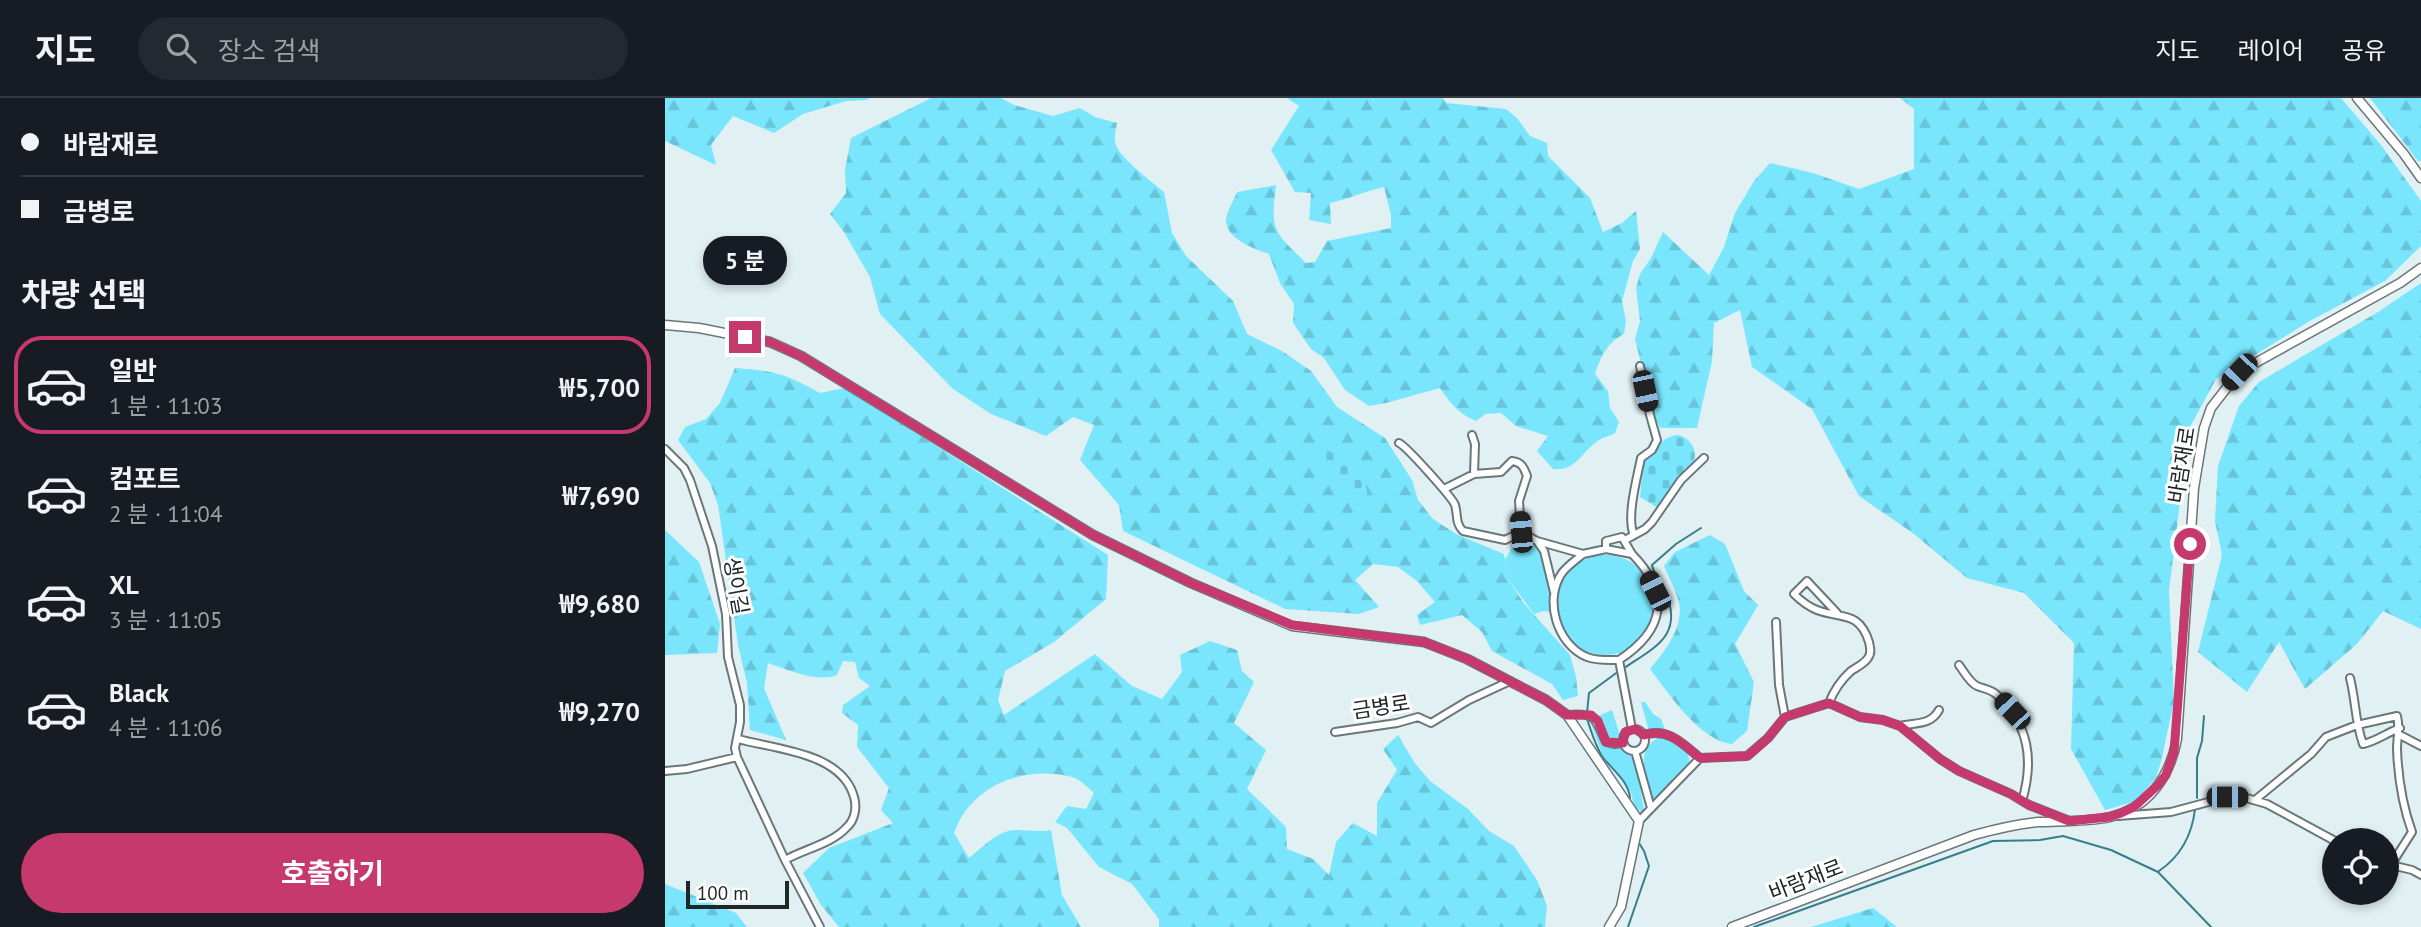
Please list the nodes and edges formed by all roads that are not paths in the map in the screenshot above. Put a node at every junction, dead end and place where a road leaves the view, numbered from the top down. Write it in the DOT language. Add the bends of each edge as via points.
graph roads {
  1 [pos="2357,98"];
  2 [pos="2421,178"];
  3 [pos="2421,268"];
  4 [pos="665,325"];
  5 [pos="1640,366"];
  6 [pos="1472,435"];
  7 [pos="1399,443"];
  8 [pos="665,449"];
  9 [pos="1704,458"];
  10 [pos="1474,474"];
  11 [pos="1444,489"];
  12 [pos="1521,532"];
  13 [pos="1634,535"];
  14 [pos="1625,540"];
  15 [pos="1537,541"];
  16 [pos="1606,549"];
  17 [pos="1583,554"];
  18 [pos="1632,554"];
  19 [pos="1554,592"];
  20 [pos="1837,613"];
  21 [pos="1776,622"];
  22 [pos="1620,662"];
  23 [pos="1959,665"];
  24 [pos="2350,678"];
  25 [pos="1510,681"];
  26 [pos="1829,703"];
  27 [pos="1939,710"];
  28 [pos="1567,715"];
  29 [pos="1785,717"];
  30 [pos="2357,725"];
  31 [pos="1900,726"];
  32 [pos="1632,729"];
  33 [pos="2399,731"];
  34 [pos="1335,732"];
  35 [pos="1644,735"];
  36 [pos="738,739"];
  37 [pos="1623,743"];
  38 [pos="2421,746"];
  39 [pos="1635,751"];
  40 [pos="737,757"];
  41 [pos="1700,758"];
  42 [pos="665,771"];
  43 [pos="2255,800"];
  44 [pos="2022,801"];
  45 [pos="1651,808"];
  46 [pos="2109,817"];
  47 [pos="2069,821"];
  48 [pos="1637,824"];
  49 [pos="2322,834"];
  50 [pos="2399,850"];
  51 [pos="785,860"];
  52 [pos="2399,867"];
  53 [pos="2421,875"];
  54 [pos="820,927"];
  55 [pos="1609,927"];
  56 [pos="1732,927"];
  1 -- 2 [label="street"];
  3 -- 46 [label="street, 바람재로" via="2239,372 2211,408 2203,428 2194,488 2174,752 2166,775 2146,798"];
  4 -- 25 [label="street" via="770,342 801,356 1093,535 1191,583 1292,625 1424,642"];
  5 -- 13 [label="street" via="1657,440 1641,458 1630,528"];
  6 -- 10 [label="street"];
  7 -- 11 [label="street"];
  8 -- 36 [label="street, 생이길" via="690,480 712,546 740,705"];
  9 -- 13 [label="street" via="1652,522"];
  10 -- 11 [label="street"];
  10 -- 12 [label="street" via="1501,472 1512,461 1524,467 1527,476 1518,500"];
  11 -- 12 [label="street" via="1463,531 1505,540"];
  12 -- 15 [label="street"];
  13 -- 14 [label="street"];
  14 -- 16 [label="street" via="1606,541"];
  14 -- 18 [label="street"];
  15 -- 17 [label="street"];
  15 -- 19 [label="street"];
  16 -- 17 [label="street"];
  16 -- 18 [label="street"];
  17 -- 19 [label="street" via="1563,572"];
  18 -- 22 [label="street" via="1655,591 1657,615 1649,634"];
  19 -- 22 [label="street" via="1557,623 1573,647 1588,657"];
  20 -- 20 [label="street" via="1807,581 1794,594 1807,605"];
  20 -- 26 [label="street" via="1859,623 1870,654 1835,689"];
  21 -- 29 [label="street"];
  22 -- 32 [label="street"];
  23 -- 44 [label="street" via="1974,685 1995,693 2012,711 2026,737 2030,765"];
  24 -- 30 [label="street"];
  25 -- 28 [label="street"];
  25 -- 34 [label="street, 금병로" via="1434,720 1418,717"];
  26 -- 29 [label="street"];
  26 -- 31 [label="street" via="1860,717"];
  27 -- 31 [label="street" via="1924,723"];
  28 -- 37 [label="street" via="1587,715 1598,721 1606,742"];
  28 -- 48 [label="street"];
  29 -- 41 [label="street" via="1748,756"];
  30 -- 33 [label="street" via="2397,716"];
  30 -- 33 [label="street" via="2363,744"];
  30 -- 43 [label="street" via="2326,737"];
  31 -- 44 [label="street" via="1959,771"];
  32 -- 35 [label="street"];
  32 -- 37 [label="street" via="1625,732"];
  33 -- 38 [label="street"];
  33 -- 50 [label="street" via="2397,751 2412,832"];
  35 -- 39 [label="street" via="1643,745"];
  35 -- 41 [label="street" via="1672,735"];
  36 -- 40 [label="street, 생이길"];
  36 -- 51 [label="street" via="802,753 837,772 854,794 856,807 847,828"];
  37 -- 39 [label="street"];
  39 -- 45 [label="street"];
  40 -- 42 [label="street"];
  40 -- 51 [label="street, 생이길"];
  41 -- 45 [label="street"];
  43 -- 46 [label="street" via="2227,797 2171,812"];
  43 -- 49 [label="street"];
  44 -- 47 [label="street"];
  45 -- 48 [label="street"];
  46 -- 47 [label="street, 바람재로"];
  47 -- 56 [label="street, 바람재로" via="2008,826 1974,835"];
  48 -- 55 [label="street" via="1621,907"];
  51 -- 54 [label="street, 생이길"];
  52 -- 53 [label="street"];
}
